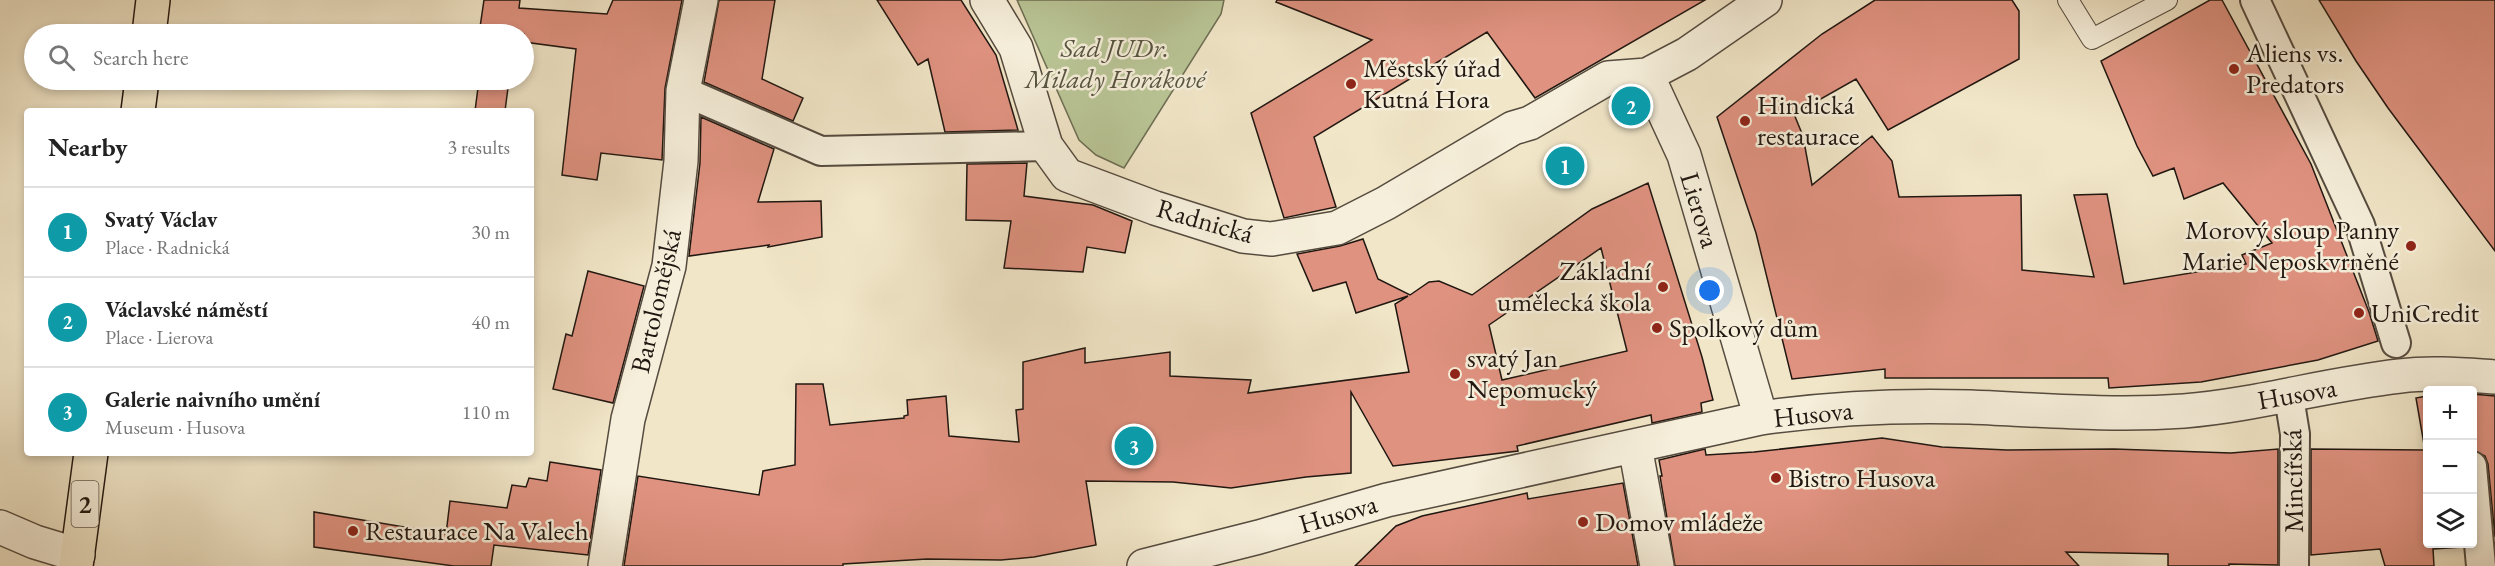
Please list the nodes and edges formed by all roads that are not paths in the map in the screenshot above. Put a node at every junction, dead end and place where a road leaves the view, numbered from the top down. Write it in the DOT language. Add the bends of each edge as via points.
graph roads {
  1 [pos="153,0"];
  2 [pos="701,0"];
  3 [pos="987,0"];
  4 [pos="1765,0"];
  5 [pos="2068,0"];
  6 [pos="2167,0"];
  7 [pos="2255,0"];
  8 [pos="150,24"];
  9 [pos="1647,75"];
  10 [pos="141,90"];
  11 [pos="683,91"];
  12 [pos="138,108"];
  13 [pos="1046,146"];
  14 [pos="2396,343"];
  15 [pos="2495,377"];
  16 [pos="2462,382"];
  17 [pos="2289,397"];
  18 [pos="1761,418"];
  19 [pos="1635,446"];
  20 [pos="91,456"];
  21 [pos="2475,494"];
  22 [pos="0,527"];
  23 [pos="1258,551"];
  24 [pos="77,561"];
  25 [pos="605,566"];
  26 [pos="1144,566"];
  27 [pos="1657,566"];
  28 [pos="2294,566"];
  29 [pos="2481,566"];
  1 -- 8 [label="main road"];
  2 -- 11 [label="street, Bartolomějská"];
  3 -- 13 [label="street, Radnická" via="1016,48"];
  4 -- 9 [label="street" via="1687,54"];
  5 -- 6 [label="lane" via="2092,39"];
  7 -- 14 [label="street" via="2360,225"];
  9 -- 13 [label="street, Radnická" via="1608,78 1337,228 1272,239 1243,236 1067,175"];
  9 -- 18 [label="street, Lierova" via="1684,154"];
  10 -- 12 [label="main road"];
  11 -- 13 [label="street" via="821,151"];
  11 -- 25 [label="street, Bartolomějská" via="681,161 669,266 628,419"];
  15 -- 16 [label="street, Husova"];
  16 -- 17 [label="street, Husova" via="2401,375"];
  17 -- 18 [label="street, Husova" via="2182,411 1882,408"];
  17 -- 28 [label="street, Mincířská" via="2295,434"];
  18 -- 19 [label="street, Husova"];
  19 -- 23 [label="street, Husova" via="1387,500"];
  19 -- 27 [label="street"];
  20 -- 24 [label="main road, 2"];
  21 -- 29 [label="street"];
  22 -- 24 [label="street"];
  23 -- 26 [label="street, Husova"];
}
